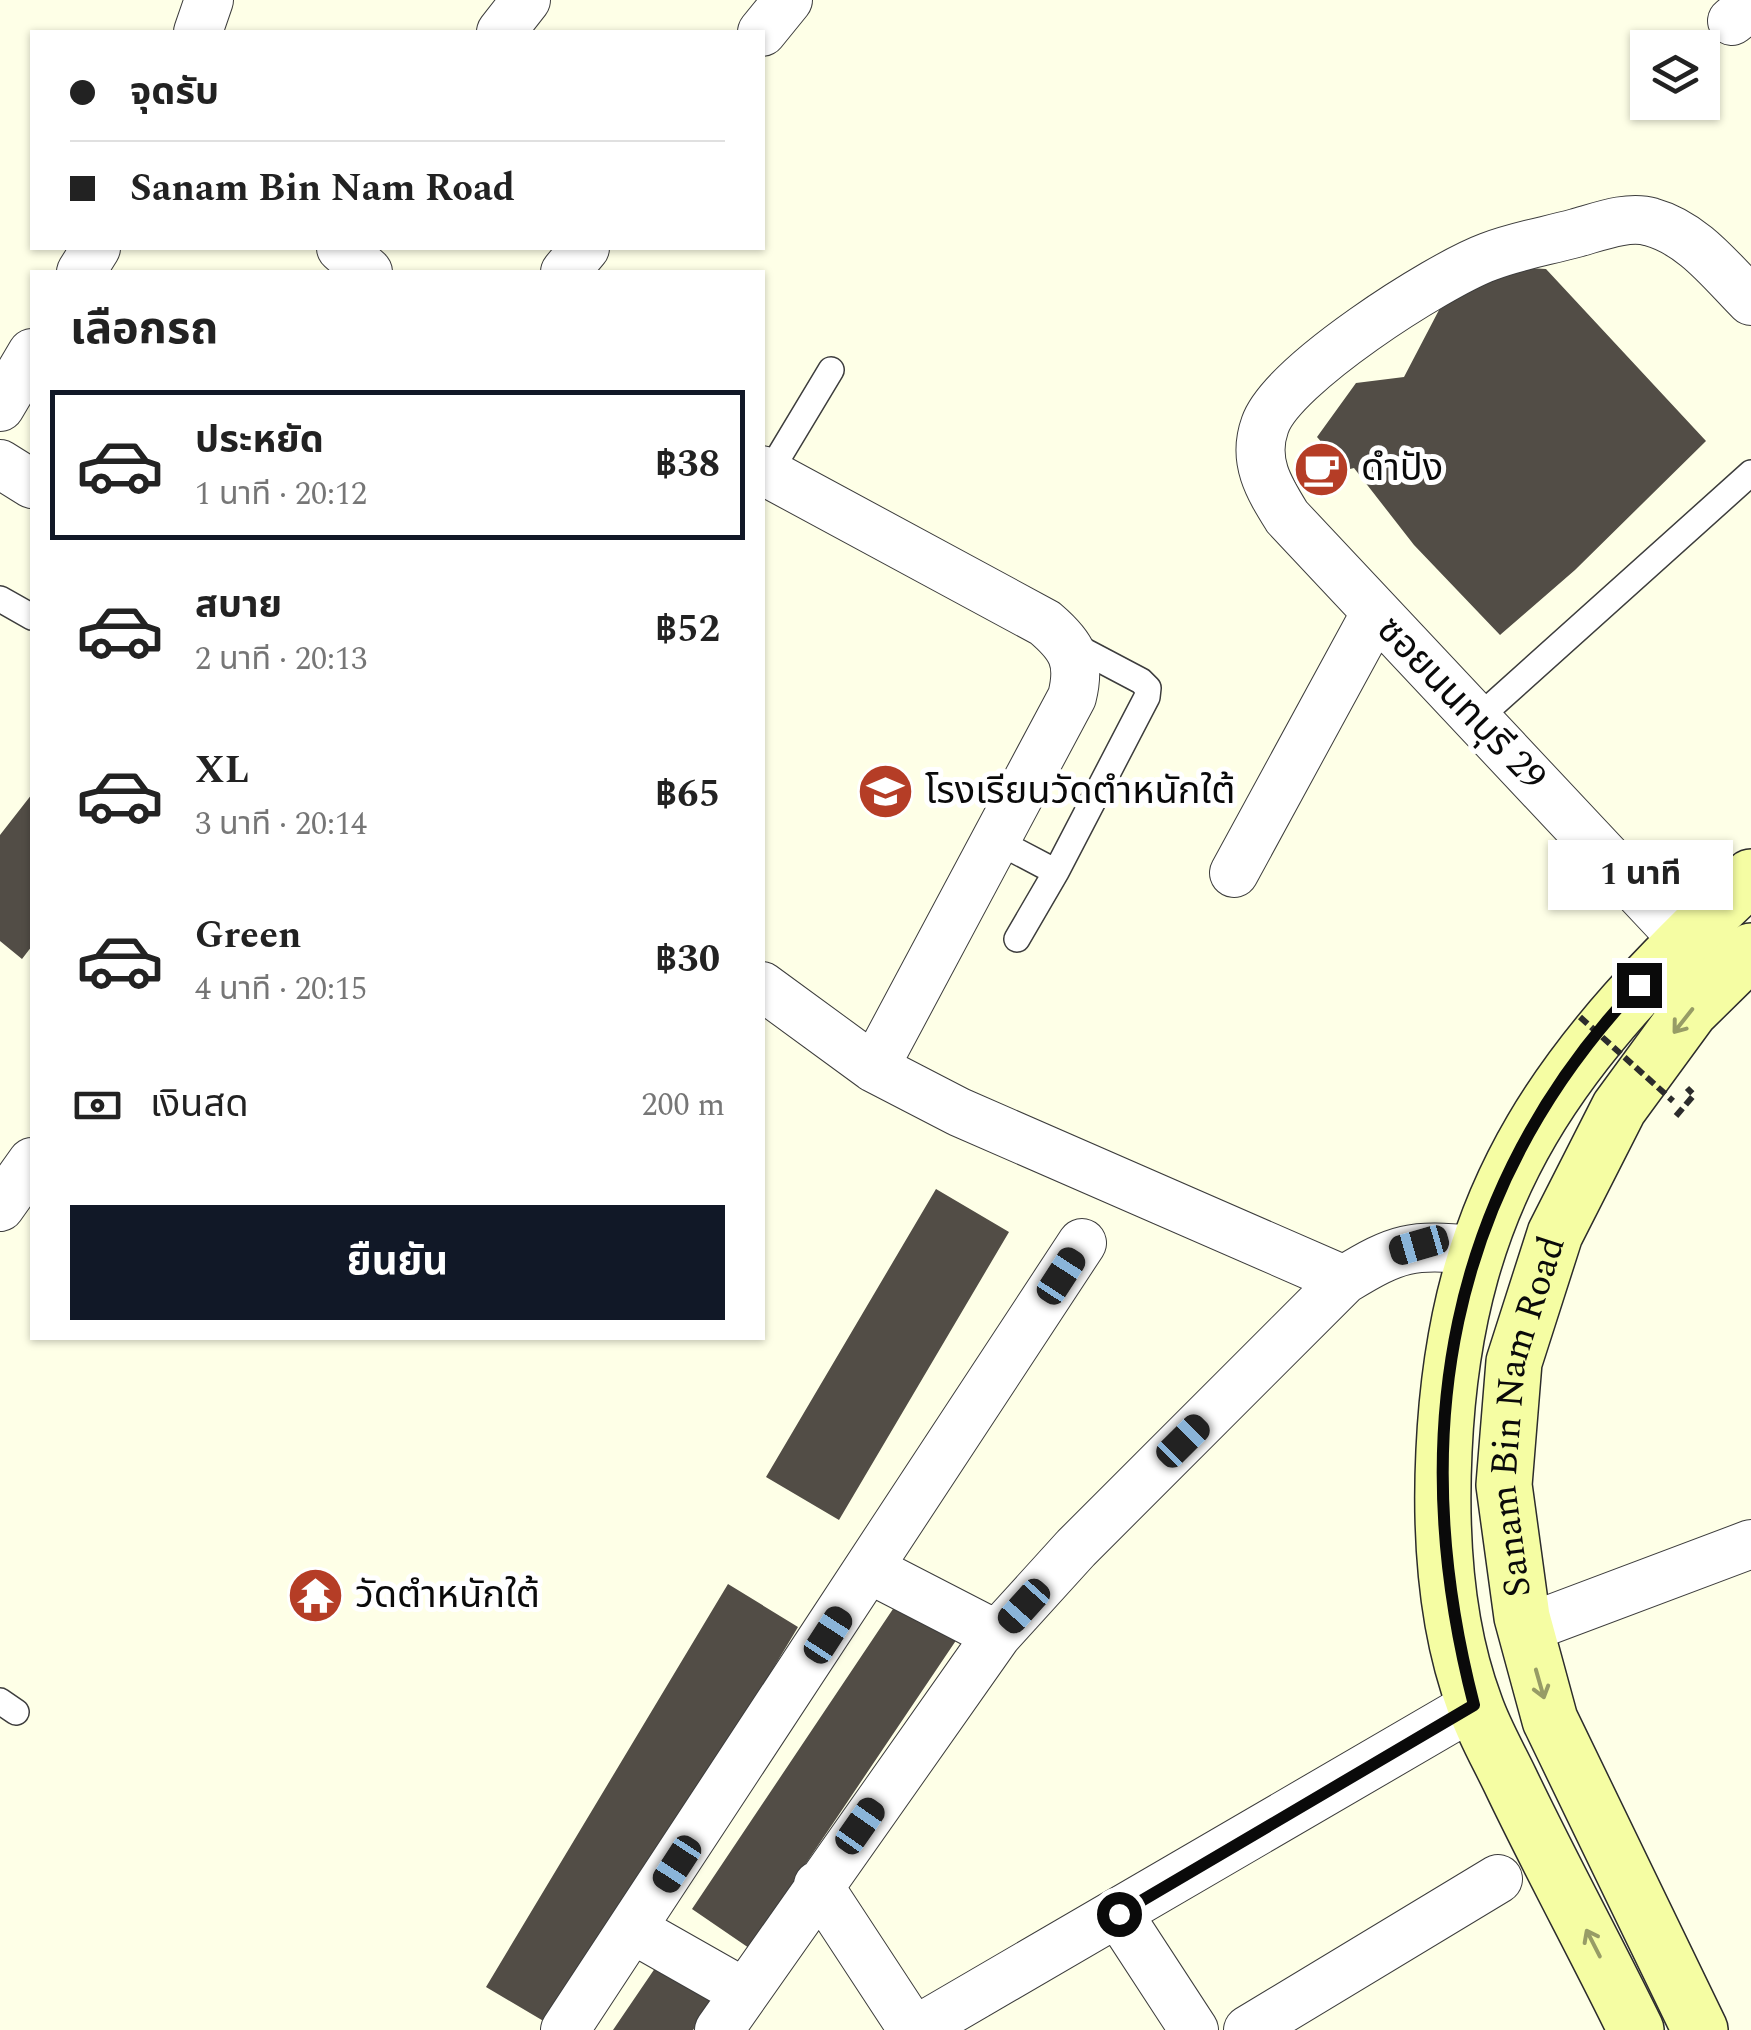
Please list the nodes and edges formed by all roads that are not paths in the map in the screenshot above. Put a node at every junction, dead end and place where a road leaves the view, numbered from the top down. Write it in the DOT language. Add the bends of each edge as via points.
graph roads {
  1 [pos="209,0"];
  2 [pos="526,0"];
  3 [pos="788,0"];
  4 [pos="199,30"];
  5 [pos="503,30"];
  6 [pos="764,30"];
  7 [pos="343,250"];
  8 [pos="584,250"];
  9 [pos="366,270"];
  10 [pos="567,270"];
  11 [pos="1751,302"];
  12 [pos="30,356"];
  13 [pos="831,370"];
  14 [pos="0,407"];
  15 [pos="0,464"];
  16 [pos="766,472"];
  17 [pos="1751,473"];
  18 [pos="30,483"];
  19 [pos="0,599"];
  20 [pos="1375,614"];
  21 [pos="30,616"];
  22 [pos="1088,653"];
  23 [pos="1476,720"];
  24 [pos="1004,845"];
  25 [pos="1050,868"];
  26 [pos="1234,873"];
  27 [pos="1751,877"];
  28 [pos="1017,940"];
  29 [pos="1684,940"];
  30 [pos="1751,951"];
  31 [pos="765,988"];
  32 [pos="874,1068"];
  33 [pos="30,1165"];
  34 [pos="0,1206"];
  35 [pos="1082,1243"];
  36 [pos="1475,1250"];
  37 [pos="1344,1280"];
  38 [pos="1751,1544"];
  39 [pos="871,1570"];
  40 [pos="1525,1629"];
  41 [pos="997,1634"];
  42 [pos="1474,1705"];
  43 [pos="1498,1879"];
  44 [pos="818,1885"];
  45 [pos="1119,1914"];
  46 [pos="634,1930"];
  47 [pos="732,2011"];
  48 [pos="565,2030"];
  49 [pos="914,2030"];
  50 [pos="1194,2030"];
  51 [pos="1248,2030"];
  52 [pos="1636,2030"];
  53 [pos="1700,2030"];
  1 -- 4 [label="street"];
  2 -- 5 [label="street"];
  3 -- 6 [label="street"];
  7 -- 9 [label="street"];
  8 -- 10 [label="street"];
  11 -- 20 [label="street, ซอยนนทบุรี 29" via="1698,246 1646,220 1612,223 1486,258 1410,299 1318,364 1265,423 1259,455 1267,485 1287,517"];
  12 -- 14 [label="street"];
  13 -- 16 [label="lane"];
  15 -- 18 [label="street"];
  16 -- 22 [label="street" via="1007,600"];
  17 -- 23 [label="lane"];
  19 -- 21 [label="lane"];
  20 -- 23 [label="street, ซอยนนทบุรี 29"];
  20 -- 26 [label="street"];
  22 -- 24 [label="street" via="1076,661 1072,697"];
  22 -- 25 [label="lane" via="1141,680 1147,697"];
  23 -- 29 [label="street, ซอยนนทบุรี 29"];
  24 -- 25 [label="lane"];
  24 -- 32 [label="street"];
  25 -- 28 [label="lane"];
  27 -- 29 [label="main road, Sanam Bin Nam Road"];
  29 -- 36 [label="main road, Sanam Bin Nam Road" via="1568,1071 1514,1158"];
  30 -- 40 [label="main road, Sanam Bin Nam Road, one-way" via="1690,1011 1619,1108 1555,1234 1514,1362 1504,1485"];
  31 -- 32 [label="street"];
  32 -- 37 [label="street" via="1112,1181"];
  33 -- 34 [label="street"];
  35 -- 39 [label="street"];
  36 -- 37 [label="street" via="1419,1245 1385,1255"];
  36 -- 42 [label="main road, Sanam Bin Nam Road" via="1447,1385 1441,1516 1453,1622"];
  37 -- 41 [label="street"];
  38 -- 40 [label="street"];
  39 -- 41 [label="street"];
  39 -- 46 [label="street"];
  40 -- 53 [label="main road, Sanam Bin Nam Road, one-way" via="1550,1720"];
  41 -- 44 [label="street"];
  42 -- 45 [label="street"];
  52 -- 42 [label="main road, Sanam Bin Nam Road, one-way"];
  43 -- 51 [label="street"];
  44 -- 47 [label="street"];
  44 -- 49 [label="street"];
  45 -- 49 [label="street"];
  45 -- 50 [label="street"];
  46 -- 47 [label="street"];
  46 -- 48 [label="street"];
}
